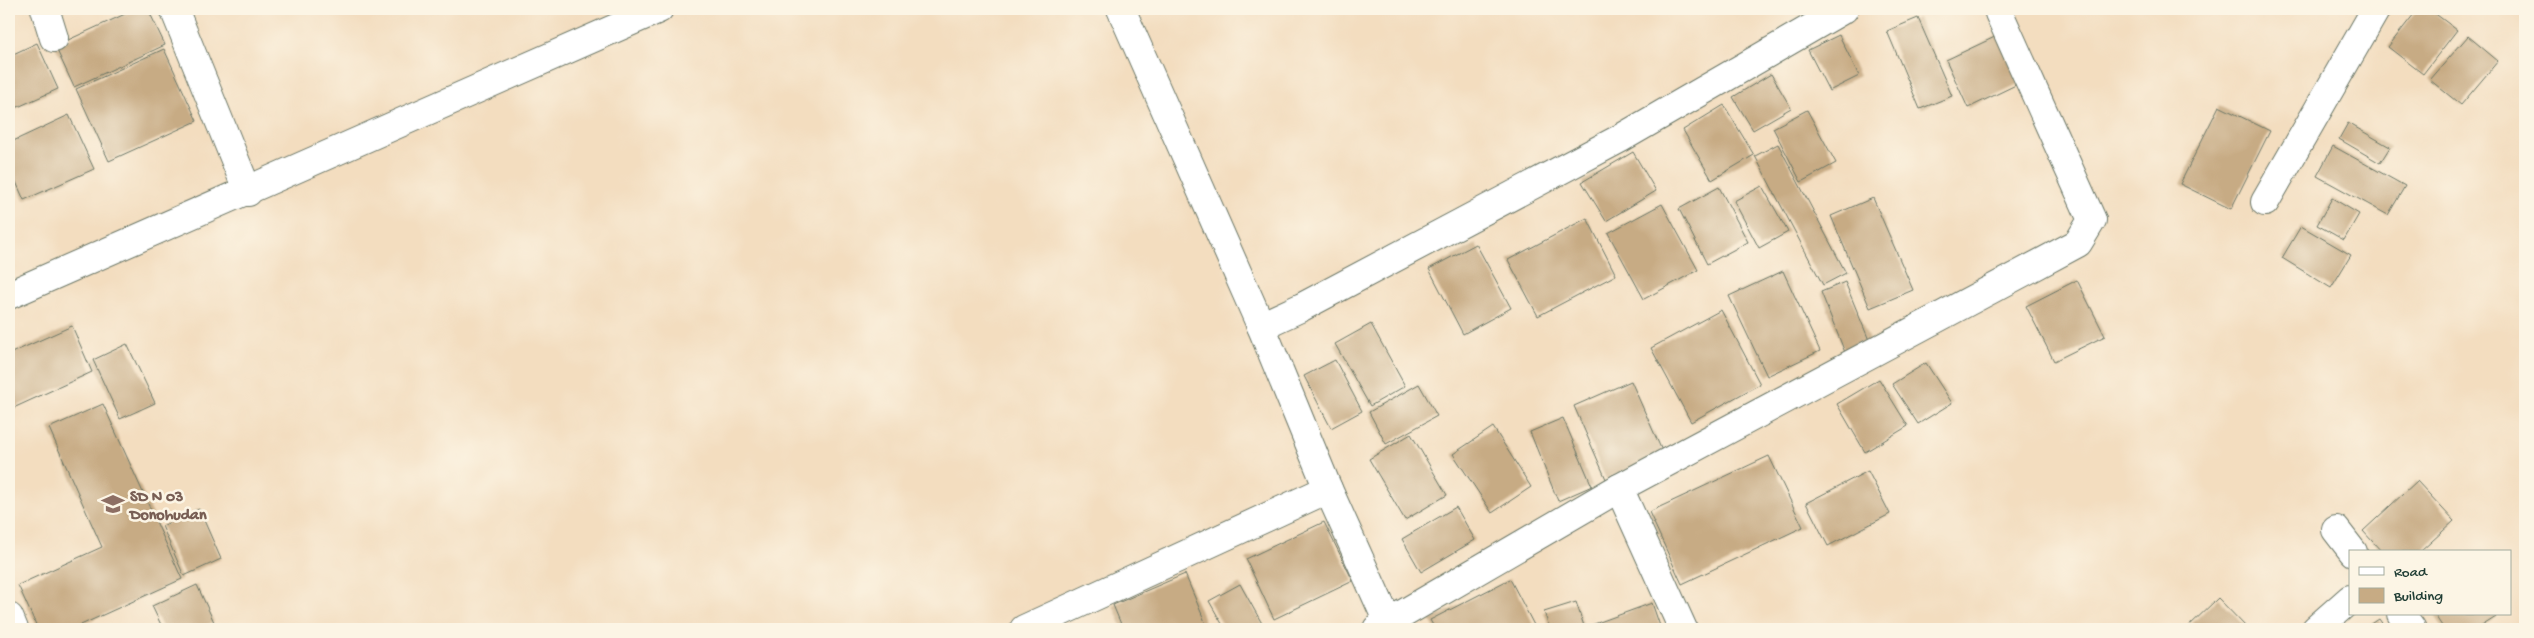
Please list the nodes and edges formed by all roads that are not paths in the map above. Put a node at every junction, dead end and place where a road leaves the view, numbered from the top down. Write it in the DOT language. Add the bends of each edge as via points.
graph roads {
  1 [pos="45,9"];
  2 [pos="174,9"];
  3 [pos="659,9"];
  4 [pos="1121,9"];
  5 [pos="1844,9"];
  6 [pos="2376,9"];
  7 [pos="1999,13"];
  8 [pos="54,38"];
  9 [pos="248,192"];
  10 [pos="2265,202"];
  11 [pos="9,295"];
  12 [pos="1261,326"];
  13 [pos="1619,488"];
  14 [pos="1328,490"];
  15 [pos="2336,530"];
  16 [pos="2351,550"];
  17 [pos="2349,601"];
  18 [pos="2402,616"];
  19 [pos="9,617"];
  20 [pos="1386,627"];
  21 [pos="14,629"];
  22 [pos="1024,629"];
  23 [pos="1683,629"];
  24 [pos="2316,629"];
  25 [pos="2412,629"];
  1 -- 8 [label="street"];
  2 -- 9 [label="street"];
  3 -- 9 [label="street"];
  4 -- 12 [label="street"];
  5 -- 12 [label="street" via="1621,138"];
  6 -- 10 [label="street"];
  7 -- 13 [label="street" via="2092,220 2078,243"];
  9 -- 11 [label="street"];
  12 -- 14 [label="street"];
  13 -- 20 [label="street"];
  13 -- 23 [label="street"];
  14 -- 20 [label="street"];
  14 -- 22 [label="street"];
  15 -- 16 [label="street"];
  17 -- 24 [label="street"];
  18 -- 25 [label="street"];
  19 -- 21 [label="street"];
}
